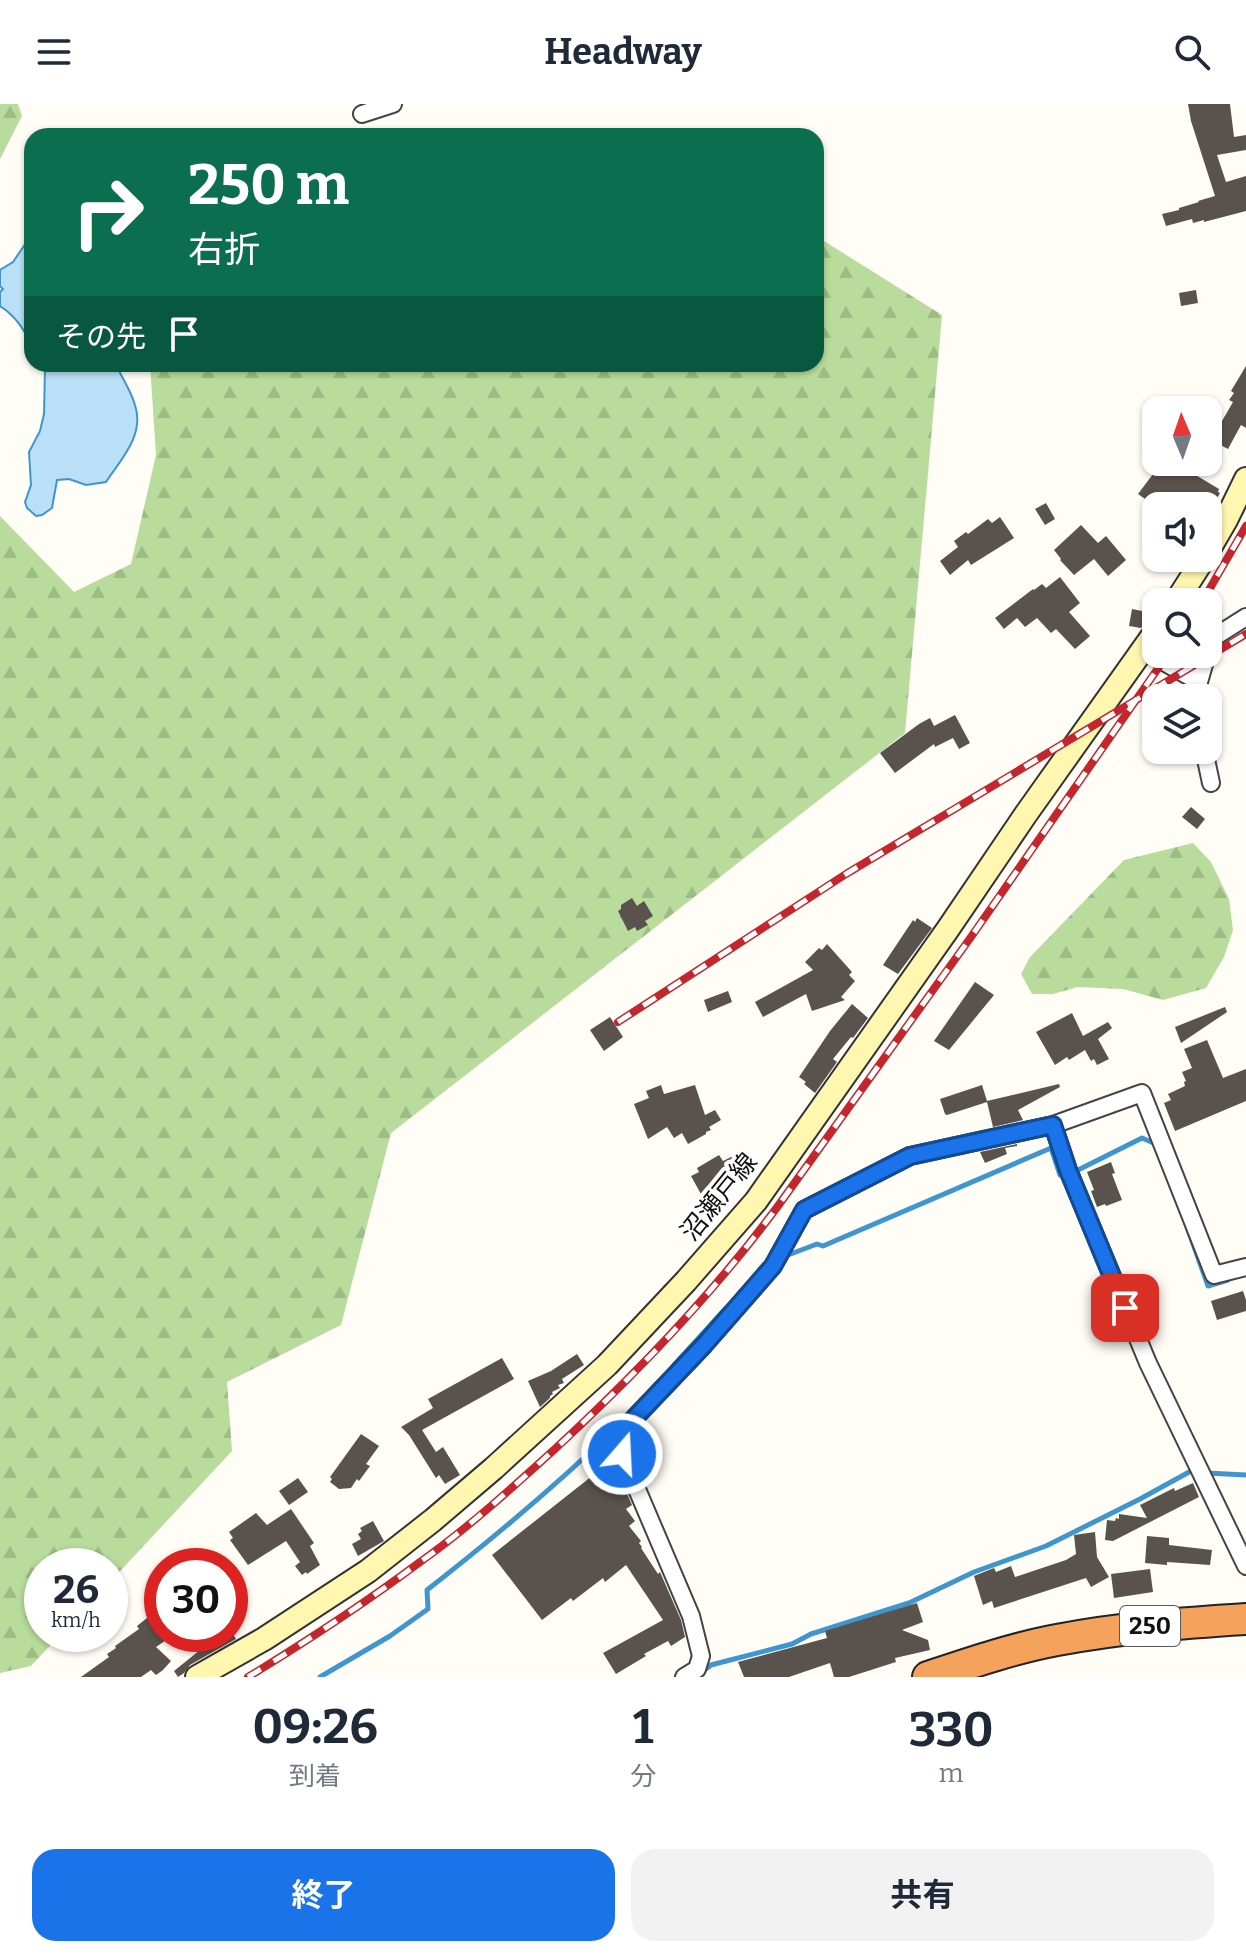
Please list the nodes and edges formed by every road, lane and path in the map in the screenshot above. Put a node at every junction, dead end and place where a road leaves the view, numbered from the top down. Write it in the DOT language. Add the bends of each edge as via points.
graph roads {
  1 [pos="393,104"];
  2 [pos="362,114"];
  3 [pos="1246,479"];
  4 [pos="1222,527"];
  5 [pos="1246,617"];
  6 [pos="1222,632"];
  7 [pos="1142,651"];
  8 [pos="1177,668"];
  9 [pos="1193,684"];
  10 [pos="1207,764"];
  11 [pos="1211,783"];
  12 [pos="1053,1125"];
  13 [pos="1246,1267"];
  14 [pos="1246,1566"];
  15 [pos="1246,1619"];
  16 [pos="197,1677"];
  17 [pos="684,1677"];
  18 [pos="928,1677"];
  1 -- 2 [label="street"];
  3 -- 4 [label="main road"];
  5 -- 6 [label="street"];
  7 -- 16 [label="main road, 沼瀬戸線" via="756,1201 686,1281 607,1365 433,1520 368,1571"];
  8 -- 9 [label="street"];
  10 -- 11 [label="street"];
  12 -- 13 [label="street" via="1142,1093 1214,1275"];
  12 -- 14 [label="street" via="1148,1363"];
  12 -- 17 [label="street" via="910,1156 804,1210 773,1266 624,1429 622,1454 691,1616 701,1656 697,1669"];
  15 -- 18 [label="highway, 250" via="1155,1625 1054,1641"];
}
